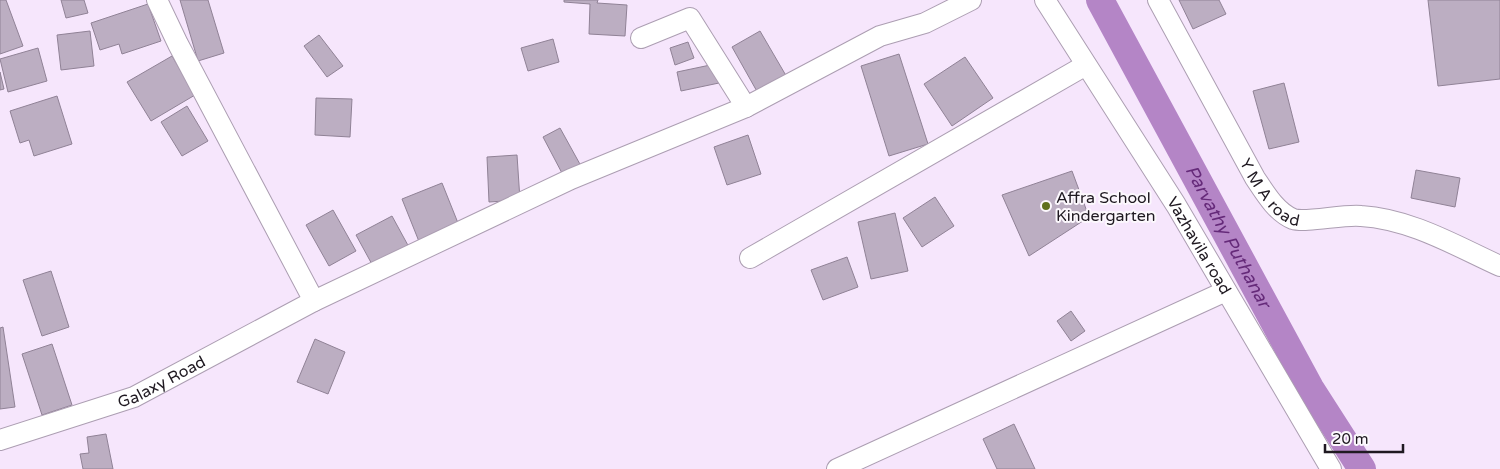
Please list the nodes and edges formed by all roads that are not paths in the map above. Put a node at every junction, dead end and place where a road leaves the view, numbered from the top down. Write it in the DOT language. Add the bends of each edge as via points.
graph roads {
  1 [pos="157,0"];
  2 [pos="971,0"];
  3 [pos="1045,0"];
  4 [pos="1158,0"];
  5 [pos="641,38"];
  6 [pos="1086,65"];
  7 [pos="746,107"];
  8 [pos="750,258"];
  9 [pos="1500,266"];
  10 [pos="1226,290"];
  11 [pos="314,301"];
  12 [pos="0,440"];
  13 [pos="837,469"];
  14 [pos="1331,469"];
  1 -- 11 [label="street"];
  2 -- 7 [label="street, Galaxy Road" via="925,23 880,36"];
  3 -- 6 [label="street, Vazhavila road"];
  4 -- 9 [label="street, Y M A road" via="1255,178 1274,205 1302,221 1361,216 1394,221 1420,229"];
  5 -- 7 [label="street" via="690,18"];
  6 -- 8 [label="street"];
  6 -- 10 [label="street, Vazhavila road"];
  7 -- 11 [label="street, Galaxy Road" via="571,179"];
  10 -- 13 [label="street"];
  10 -- 14 [label="street, Vazhavila road"];
  11 -- 12 [label="street, Galaxy Road" via="134,397"];
}
